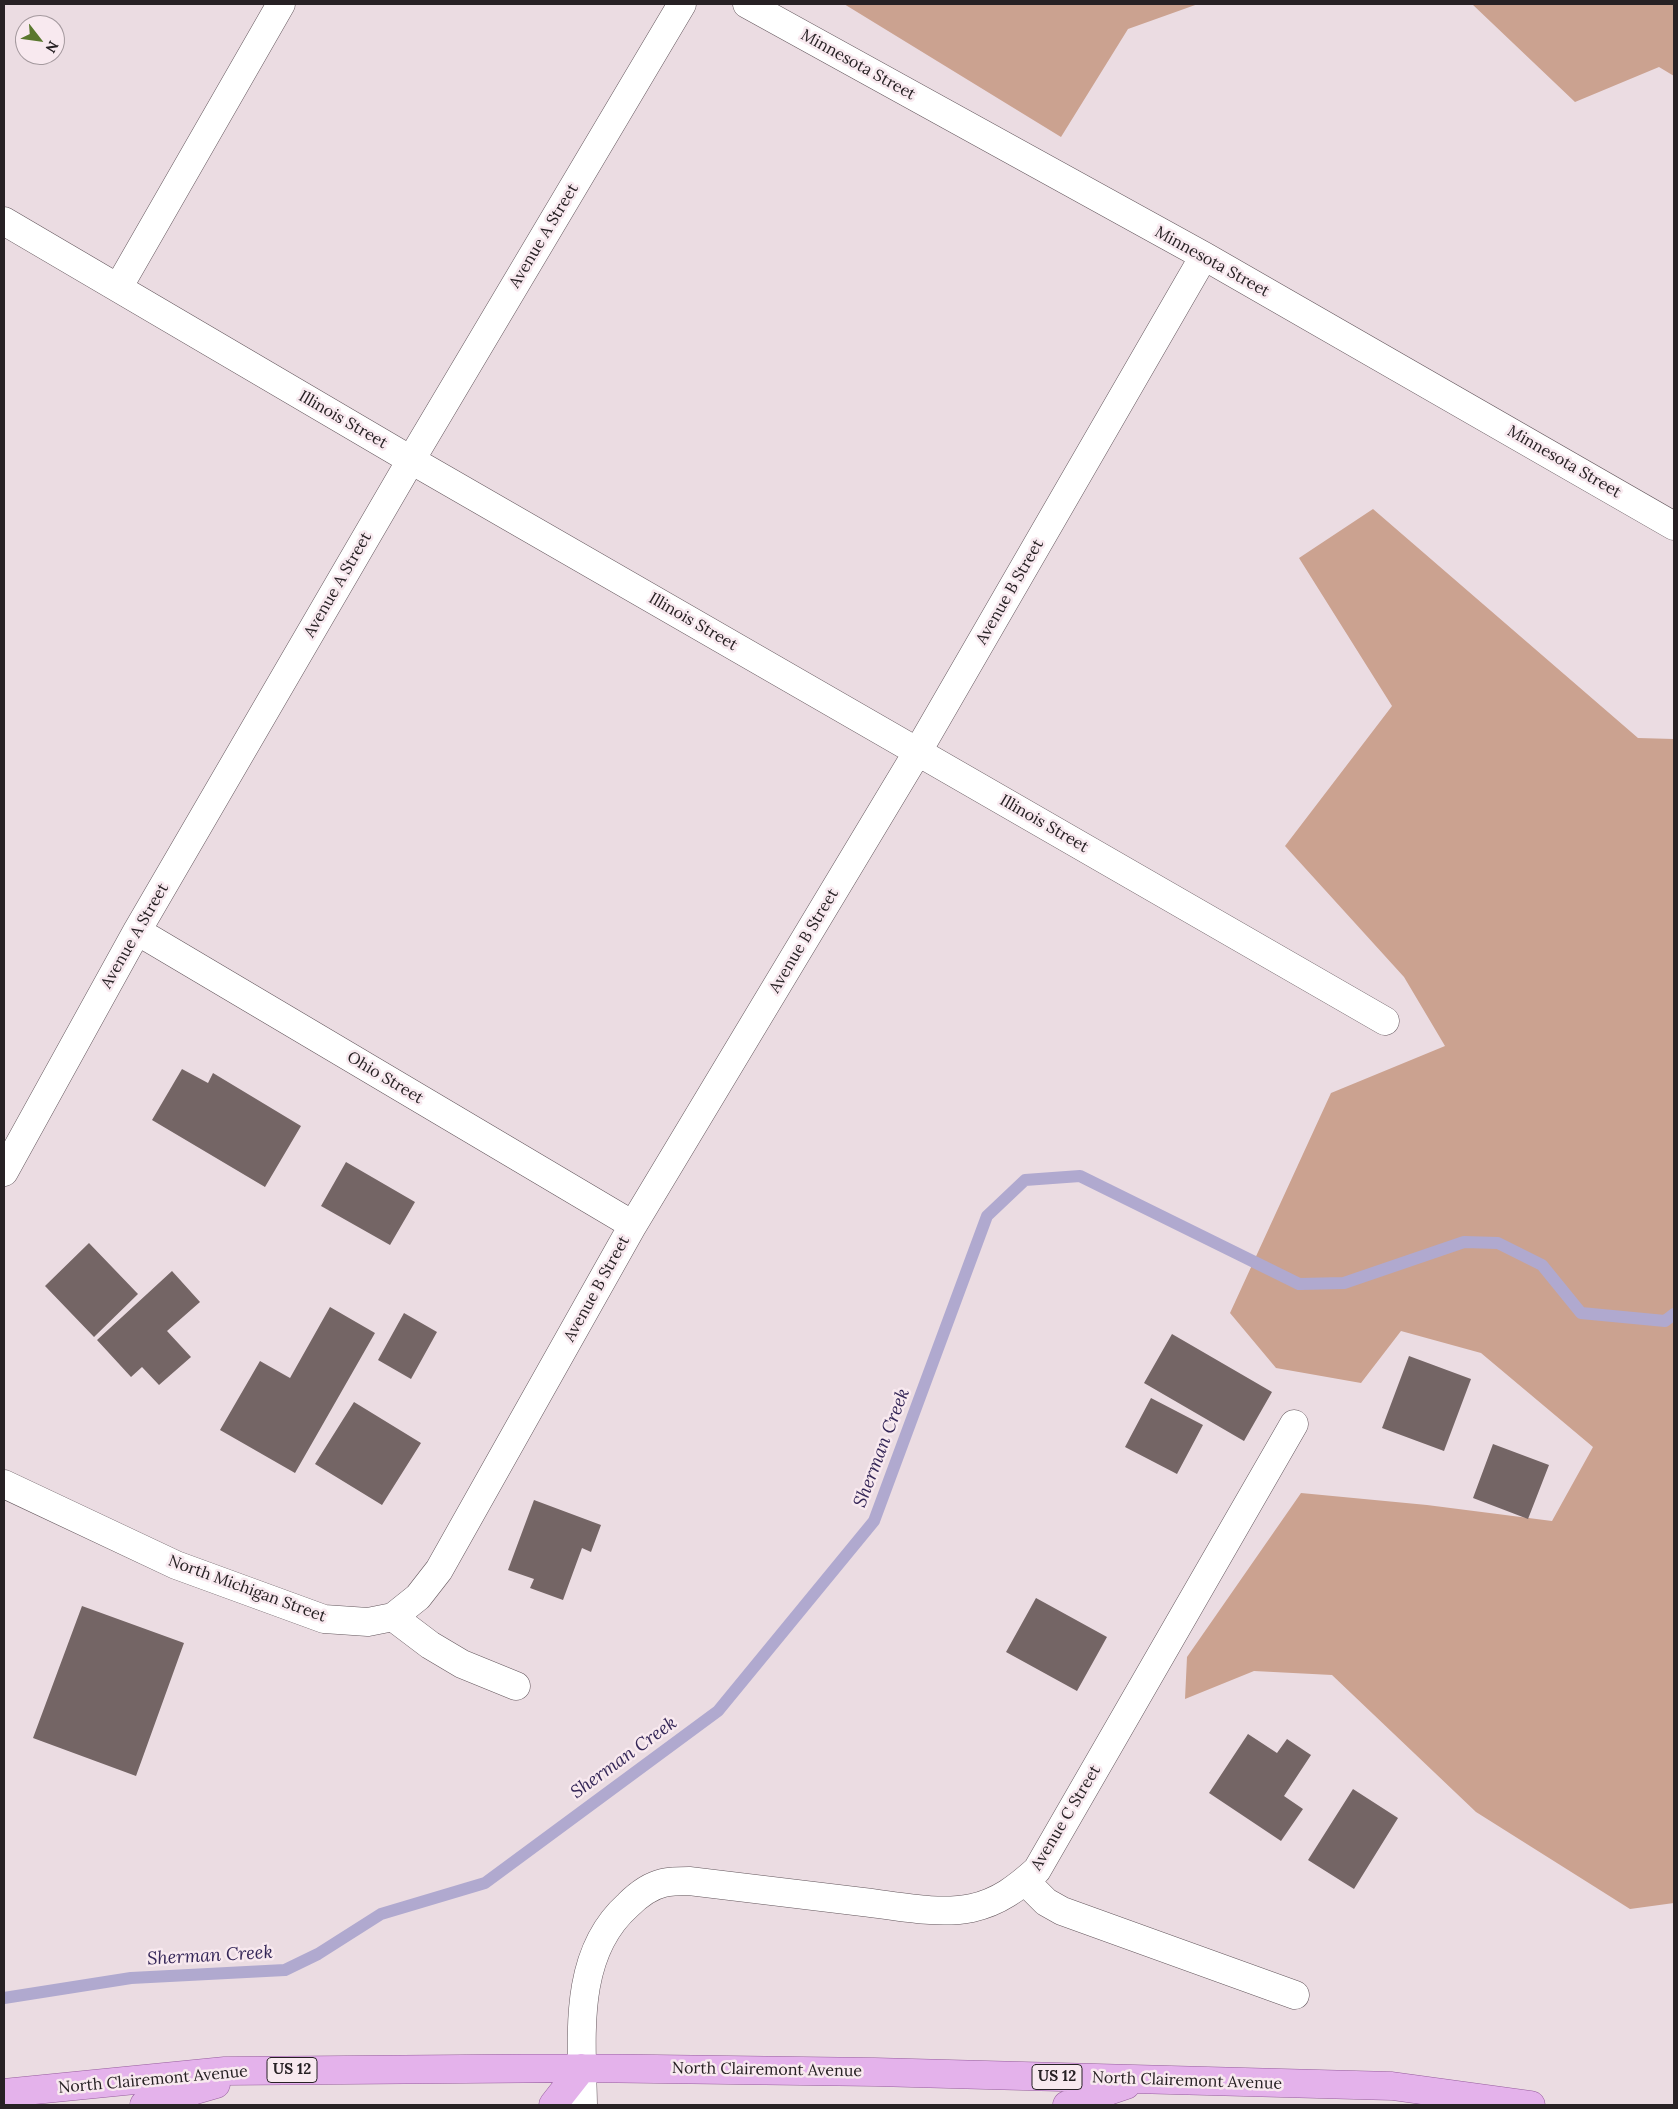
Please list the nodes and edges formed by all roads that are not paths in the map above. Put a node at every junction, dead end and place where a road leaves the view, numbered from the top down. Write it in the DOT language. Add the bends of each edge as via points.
graph roads {
  1 [pos="281,4"];
  2 [pos="682,4"];
  3 [pos="747,4"];
  4 [pos="4,221"];
  5 [pos="1204,256"];
  6 [pos="118,288"];
  7 [pos="411,460"];
  8 [pos="1674,526"];
  9 [pos="918,751"];
  10 [pos="137,931"];
  11 [pos="1385,1021"];
  12 [pos="4,1172"];
  13 [pos="633,1225"];
  14 [pos="1294,1424"];
  15 [pos="4,1484"];
  16 [pos="393,1617"];
  17 [pos="516,1686"];
  18 [pos="1025,1881"];
  19 [pos="1294,1995"];
  20 [pos="582,2068"];
  21 [pos="264,2071"];
  22 [pos="1141,2080"];
  23 [pos="4,2093"];
  24 [pos="144,2105"];
  25 [pos="553,2105"];
  26 [pos="582,2105"];
  27 [pos="1067,2105"];
  28 [pos="1531,2105"];
  1 -- 6 [label="street"];
  2 -- 7 [label="street, Avenue A Street"];
  3 -- 5 [label="street, Minnesota Street"];
  4 -- 6 [label="street, Illinois Street"];
  5 -- 8 [label="street, Minnesota Street"];
  5 -- 9 [label="street, Avenue B Street"];
  6 -- 7 [label="street, Illinois Street"];
  7 -- 9 [label="street, Illinois Street"];
  7 -- 10 [label="street, Avenue A Street"];
  9 -- 11 [label="street, Illinois Street"];
  9 -- 13 [label="street, Avenue B Street"];
  10 -- 12 [label="street, Avenue A Street"];
  10 -- 13 [label="street, Ohio Street"];
  13 -- 16 [label="street, Avenue B Street" via="439,1570 418,1597"];
  14 -- 18 [label="street, Avenue C Street" via="1050,1850"];
  15 -- 16 [label="street, North Michigan Street" via="176,1565 324,1619 368,1622"];
  16 -- 17 [label="street" via="462,1664"];
  18 -- 19 [label="street" via="1046,1902 1062,1911"];
  18 -- 20 [label="street, Avenue C Street" via="998,1900 972,1908 939,1910 690,1881 662,1883 637,1896 617,1914 596,1949 587,1977 583,2008"];
  20 -- 21 [label="main road, North Clairemont Avenue / US 12"];
  20 -- 22 [label="main road, North Clairemont Avenue / US 12"];
  20 -- 25 [label="main road"];
  20 -- 26 [label="street, Avenue C Street"];
  21 -- 23 [label="main road, North Clairemont Avenue / US 12" via="225,2071"];
  21 -- 24 [label="main road"];
  22 -- 27 [label="main road"];
  22 -- 28 [label="main road, North Clairemont Avenue / US 12" via="1392,2086"];
}
